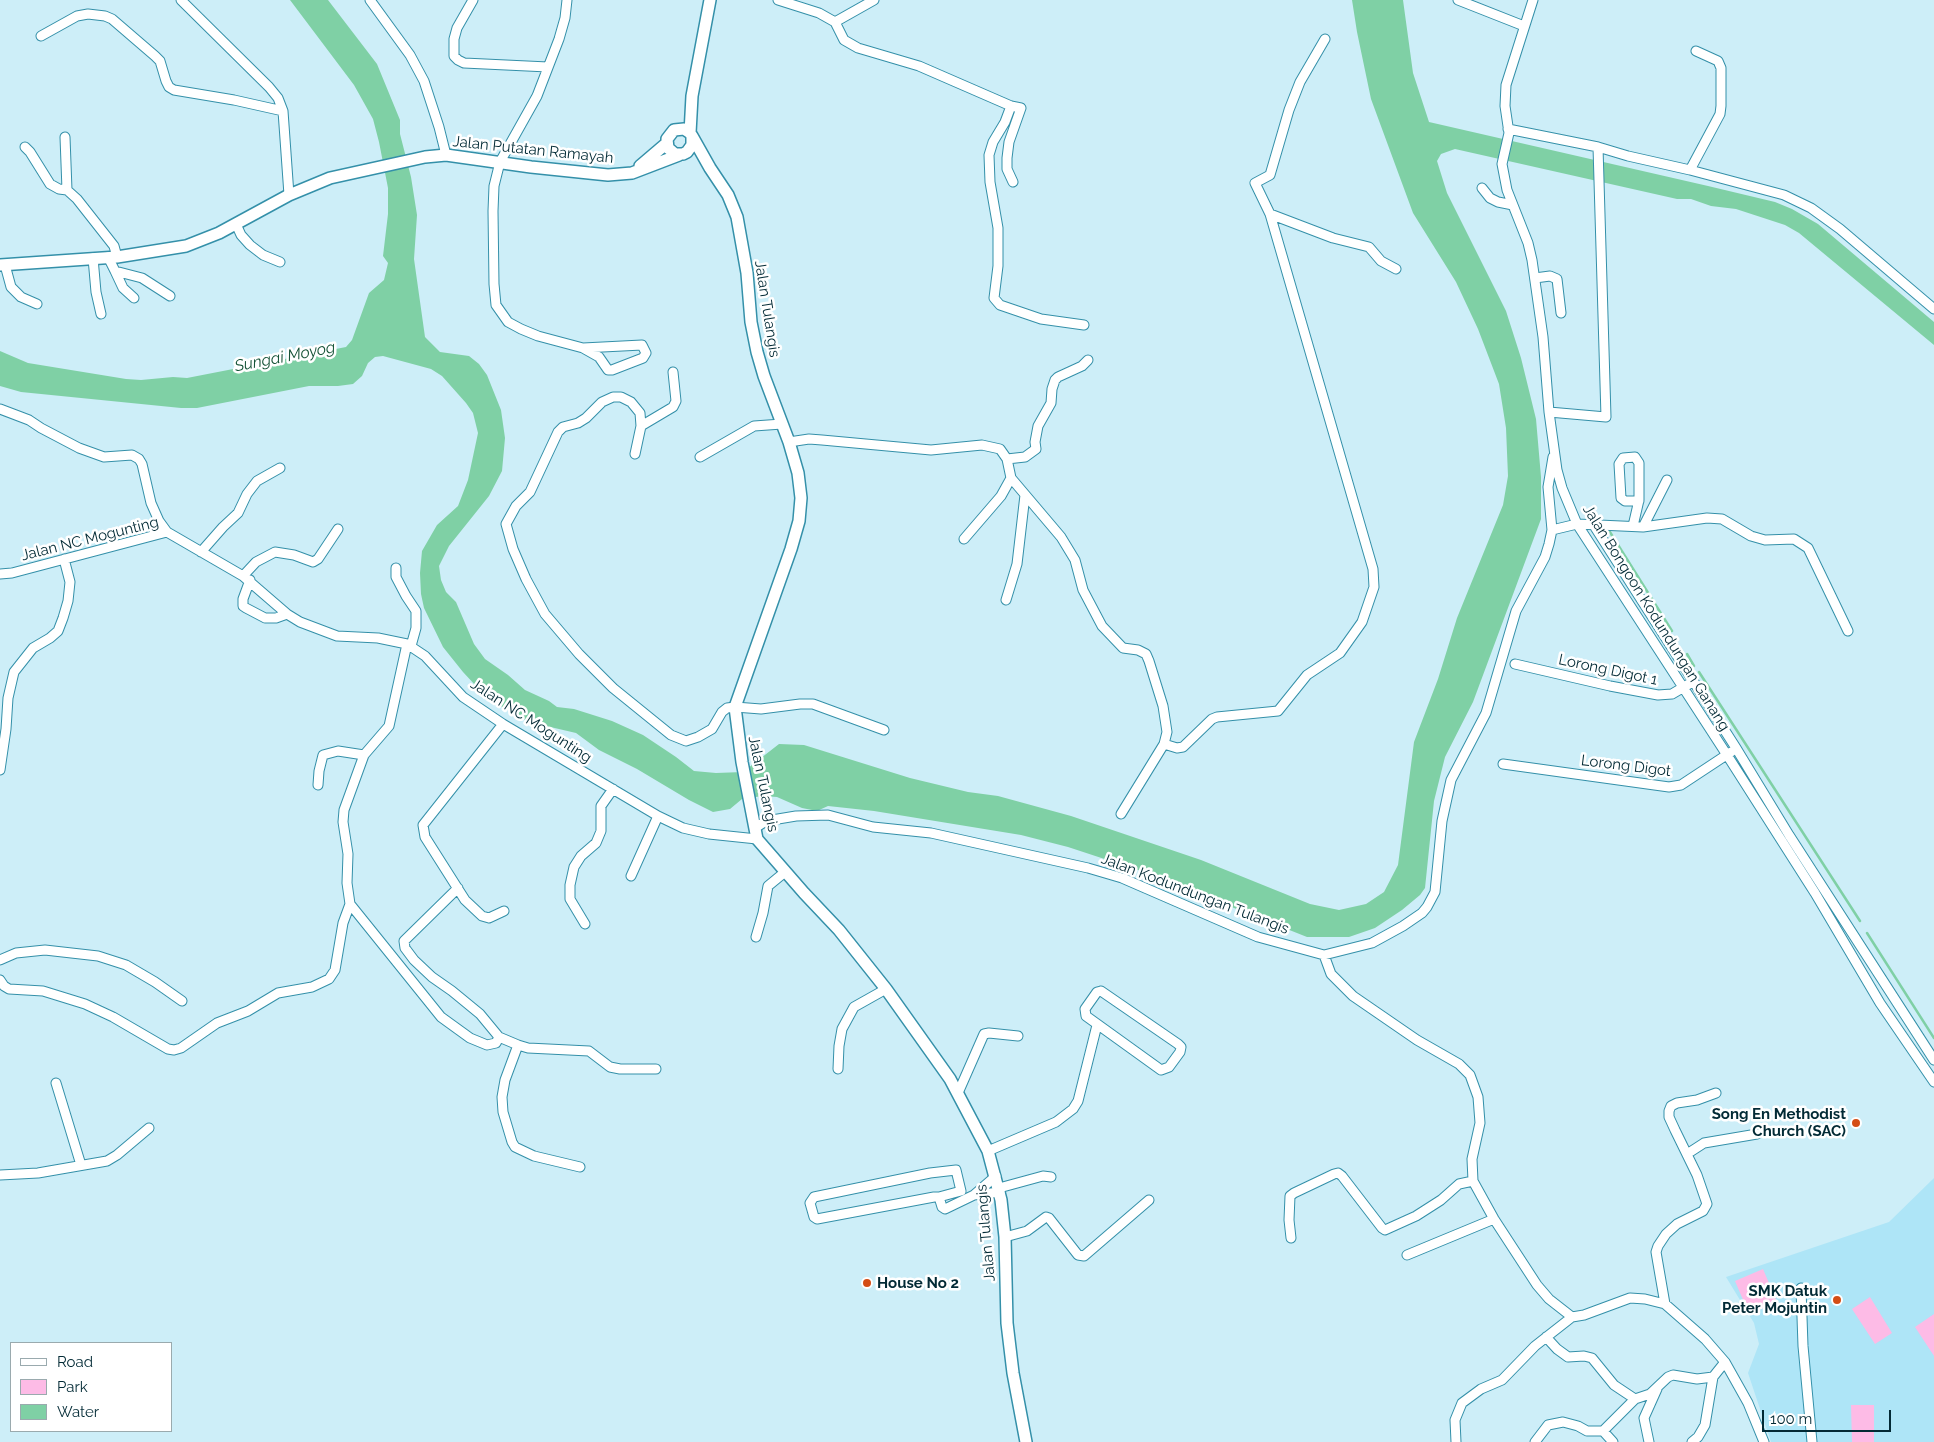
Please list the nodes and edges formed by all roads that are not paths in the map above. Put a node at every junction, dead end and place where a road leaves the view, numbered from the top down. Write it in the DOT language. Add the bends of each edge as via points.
graph roads {
  1 [pos="181,0"];
  2 [pos="370,0"];
  3 [pos="472,0"];
  4 [pos="567,0"];
  5 [pos="710,0"];
  6 [pos="778,0"];
  7 [pos="874,0"];
  8 [pos="1458,0"];
  9 [pos="1533,0"];
  10 [pos="835,22"];
  11 [pos="1524,26"];
  12 [pos="42,36"];
  13 [pos="1325,39"];
  14 [pos="1696,51"];
  15 [pos="548,67"];
  16 [pos="692,96"];
  17 [pos="1011,106"];
  18 [pos="283,111"];
  19 [pos="677,129"];
  20 [pos="1509,131"];
  21 [pos="691,135"];
  22 [pos="65,137"];
  23 [pos="667,143"];
  24 [pos="25,147"];
  25 [pos="1598,152"];
  26 [pos="681,154"];
  27 [pos="446,155"];
  28 [pos="500,162"];
  29 [pos="710,168"];
  30 [pos="1690,170"];
  31 [pos="632,173"];
  32 [pos="1013,182"];
  33 [pos="1482,188"];
  34 [pos="67,190"];
  35 [pos="289,195"];
  36 [pos="1512,205"];
  37 [pos="1270,214"];
  38 [pos="236,224"];
  39 [pos="113,257"];
  40 [pos="93,258"];
  41 [pos="280,262"];
  42 [pos="3,265"];
  43 [pos="1396,268"];
  44 [pos="115,271"];
  45 [pos="1535,278"];
  46 [pos="170,296"];
  47 [pos="134,298"];
  48 [pos="37,304"];
  49 [pos="1934,309"];
  50 [pos="1561,313"];
  51 [pos="101,314"];
  52 [pos="1084,325"];
  53 [pos="604,347"];
  54 [pos="583,348"];
  55 [pos="600,357"];
  56 [pos="1088,360"];
  57 [pos="673,372"];
  58 [pos="0,409"];
  59 [pos="1549,412"];
  60 [pos="782,424"];
  61 [pos="641,426"];
  62 [pos="789,442"];
  63 [pos="1554,451"];
  64 [pos="634,454"];
  65 [pos="700,457"];
  66 [pos="1007,459"];
  67 [pos="280,468"];
  68 [pos="1011,478"];
  69 [pos="1667,480"];
  70 [pos="1025,495"];
  71 [pos="1639,501"];
  72 [pos="1577,524"];
  73 [pos="1593,524"];
  74 [pos="1633,526"];
  75 [pos="1643,527"];
  76 [pos="338,528"];
  77 [pos="1552,530"];
  78 [pos="167,532"];
  79 [pos="964,538"];
  80 [pos="201,552"];
  81 [pos="64,559"];
  82 [pos="396,568"];
  83 [pos="0,574"];
  84 [pos="246,578"];
  85 [pos="1006,600"];
  86 [pos="287,614"];
  87 [pos="1848,631"];
  88 [pos="409,645"];
  89 [pos="1515,664"];
  90 [pos="1693,681"];
  91 [pos="1684,687"];
  92 [pos="735,707"];
  93 [pos="503,724"];
  94 [pos="884,730"];
  95 [pos="1164,744"];
  96 [pos="1736,748"];
  97 [pos="364,755"];
  98 [pos="1727,755"];
  99 [pos="1503,764"];
  100 [pos="0,770"];
  101 [pos="1755,778"];
  102 [pos="1746,784"];
  103 [pos="318,785"];
  104 [pos="613,789"];
  105 [pos="1121,814"];
  106 [pos="658,816"];
  107 [pos="756,834"];
  108 [pos="785,872"];
  109 [pos="631,876"];
  110 [pos="458,888"];
  111 [pos="350,904"];
  112 [pos="504,911"];
  113 [pos="585,924"];
  114 [pos="756,937"];
  115 [pos="1324,955"];
  116 [pos="0,960"];
  117 [pos="0,980"];
  118 [pos="886,989"];
  119 [pos="182,1001"];
  120 [pos="1096,1025"];
  121 [pos="1018,1036"];
  122 [pos="499,1038"];
  123 [pos="518,1046"];
  124 [pos="1934,1060"];
  125 [pos="656,1069"];
  126 [pos="838,1069"];
  127 [pos="1934,1082"];
  128 [pos="56,1083"];
  129 [pos="1716,1093"];
  130 [pos="958,1094"];
  131 [pos="149,1128"];
  132 [pos="1757,1134"];
  133 [pos="988,1151"];
  134 [pos="1687,1154"];
  135 [pos="80,1165"];
  136 [pos="580,1166"];
  137 [pos="0,1175"];
  138 [pos="996,1176"];
  139 [pos="1051,1177"];
  140 [pos="1466,1182"];
  141 [pos="999,1190"];
  142 [pos="974,1195"];
  143 [pos="939,1197"];
  144 [pos="1149,1200"];
  145 [pos="1488,1222"];
  146 [pos="1005,1237"];
  147 [pos="1291,1238"];
  148 [pos="1407,1255"];
  149 [pos="1801,1288"];
  150 [pos="1665,1304"];
  151 [pos="1569,1319"];
  152 [pos="1546,1337"];
  153 [pos="1725,1362"];
  154 [pos="1713,1376"];
  155 [pos="1658,1387"];
  156 [pos="1634,1399"];
  157 [pos="1603,1431"];
  158 [pos="1026,1442"];
  159 [pos="1456,1442"];
  160 [pos="1535,1442"];
  161 [pos="1613,1442"];
  162 [pos="1649,1442"];
  163 [pos="1692,1442"];
  164 [pos="1764,1442"];
  165 [pos="1812,1442"];
  1 -- 18 [label="street" via="269,87"];
  2 -- 27 [label="street" via="410,55 424,81"];
  3 -- 15 [label="street" via="454,39 454,56 458,60 464,63"];
  4 -- 15 [label="street" via="565,18"];
  5 -- 16 [label="main road"];
  6 -- 10 [label="street" via="819,13"];
  7 -- 10 [label="street"];
  8 -- 11 [label="street"];
  9 -- 11 [label="street, Jalan Bongoon Kodundungan Ganang"];
  10 -- 17 [label="street" via="844,40 858,48 919,66"];
  11 -- 20 [label="street, Jalan Bongoon Kodundungan Ganang" via="1506,85"];
  12 -- 18 [label="street" via="77,16 105,16 160,61 166,81 174,90"];
  13 -- 37 [label="street" via="1300,82 1270,175 1255,183"];
  14 -- 30 [label="street" via="1718,61 1721,68 1721,106 1720,114"];
  15 -- 28 [label="street" via="537,96"];
  16 -- 19 [label="main road"];
  16 -- 21 [label="main road"];
  17 -- 32 [label="street" via="1021,108 1007,158 1007,169"];
  17 -- 52 [label="street" via="989,155 998,228 994,298 1000,305 1041,319"];
  18 -- 35 [label="street"];
  19 -- 21 [label="main road" via="684,129"];
  19 -- 23 [label="main road" via="669,134"];
  20 -- 25 [label="street"];
  20 -- 36 [label="street, Jalan Bongoon Kodundungan Ganang" via="1502,164"];
  21 -- 26 [label="main road" via="692,145"];
  21 -- 29 [label="main road, Jalan Tulangis"];
  22 -- 34 [label="street"];
  23 -- 26 [label="main road" via="671,151"];
  23 -- 31 [label="main road, Jalan Putatan Ramayah"];
  24 -- 34 [label="street" via="50,184"];
  25 -- 30 [label="street"];
  25 -- 59 [label="street" via="1606,417"];
  26 -- 29 [label="main road, Jalan Tulangis"];
  26 -- 31 [label="main road, Jalan Putatan Ramayah"];
  27 -- 28 [label="main road, Jalan Putatan Ramayah"];
  27 -- 35 [label="main road, Jalan Putatan Ramayah" via="353,172"];
  28 -- 31 [label="main road, Jalan Putatan Ramayah" via="608,175"];
  28 -- 54 [label="street" via="494,186 493,211 496,306 508,322 521,329"];
  29 -- 60 [label="main road, Jalan Tulangis" via="728,195 737,217 757,352"];
  30 -- 49 [label="street" via="1784,195 1811,208"];
  33 -- 36 [label="street" via="1490,198"];
  34 -- 39 [label="street" via="114,246"];
  35 -- 38 [label="main road, Jalan Putatan Ramayah"];
  36 -- 45 [label="street, Jalan Bongoon Kodundungan Ganang" via="1528,243"];
  37 -- 43 [label="street" via="1333,238 1369,247 1381,261"];
  37 -- 95 [label="street" via="1374,569 1374,587 1362,622 1340,653 1308,674 1278,711 1217,717 1183,747"];
  38 -- 39 [label="main road, Jalan Putatan Ramayah" via="186,246"];
  38 -- 41 [label="street" via="250,245"];
  39 -- 40 [label="main road, Jalan Putatan Ramayah"];
  39 -- 44 [label="street"];
  40 -- 42 [label="main road, Jalan Putatan Ramayah"];
  40 -- 51 [label="street"];
  42 -- 48 [label="street" via="11,287 21,297"];
  44 -- 46 [label="street" via="142,278"];
  44 -- 47 [label="street" via="123,288"];
  45 -- 50 [label="street" via="1550,276 1556,279"];
  45 -- 59 [label="street, Jalan Bongoon Kodundungan Ganang"];
  53 -- 54 [label="street"];
  53 -- 55 [label="street"];
  53 -- 55 [label="street" via="642,345 646,353 643,358 612,370 608,370"];
  54 -- 55 [label="street"];
  56 -- 66 [label="street" via="1055,380 1051,403 1038,426 1036,450"];
  57 -- 61 [label="street" via="676,401 673,407"];
  58 -- 78 [label="street" via="29,420 79,448 104,456 132,455 139,459 151,503"];
  59 -- 63 [label="street, Jalan Bongoon Kodundungan Ganang"];
  60 -- 62 [label="main road, Jalan Tulangis"];
  60 -- 65 [label="street" via="754,426"];
  61 -- 64 [label="street"];
  61 -- 92 [label="street" via="640,413 631,402 613,397 602,402 578,423 563,427 530,492 516,506 506,524 513,548 545,614 613,688 671,735 686,741 698,737 712,729 727,708"];
  62 -- 66 [label="street" via="809,439 931,450 982,445 1000,449"];
  62 -- 92 [label="main road, Jalan Tulangis" via="798,473 799,520 792,549"];
  63 -- 72 [label="street, Jalan Bongoon Kodundungan Ganang" via="1562,488"];
  63 -- 77 [label="street, Jalan Kodundungan Tulangis" via="1548,487"];
  66 -- 68 [label="street"];
  67 -- 80 [label="street" via="257,481 246,494 238,513"];
  68 -- 70 [label="street"];
  68 -- 79 [label="street" via="1001,496"];
  69 -- 75 [label="street"];
  70 -- 85 [label="street" via="1016,564"];
  70 -- 95 [label="street" via="1061,537 1075,560 1083,590 1107,633 1123,648 1146,654 1167,725"];
  71 -- 71 [label="street" via="1638,461 1635,457 1623,458 1620,464 1621,498"];
  71 -- 74 [label="street"];
  72 -- 73 [label="street"];
  72 -- 77 [label="street"];
  72 -- 91 [label="street, Jalan Bongoon Kodundungan Ganang"];
  73 -- 74 [label="street"];
  73 -- 90 [label="street"];
  74 -- 75 [label="street"];
  75 -- 87 [label="street" via="1707,518 1731,523 1751,536 1765,540 1800,542 1808,548"];
  76 -- 84 [label="street" via="313,562 275,552 256,562"];
  77 -- 115 [label="street, Jalan Kodundungan Tulangis" via="1545,557 1516,612 1486,713 1451,780 1432,900 1422,913 1385,936 1362,946"];
  78 -- 80 [label="street, Jalan NC Mogunting"];
  78 -- 81 [label="street, Jalan NC Mogunting"];
  80 -- 84 [label="street, Jalan NC Mogunting"];
  81 -- 83 [label="street, Jalan NC Mogunting"];
  81 -- 100 [label="street" via="70,582 63,618 58,631 33,648 14,672"];
  82 -- 88 [label="street" via="396,577 416,611 416,628"];
  84 -- 86 [label="street, Jalan NC Mogunting"];
  84 -- 86 [label="street" via="243,606 265,618"];
  86 -- 88 [label="street, Jalan NC Mogunting" via="337,636 378,638"];
  88 -- 93 [label="street, Jalan NC Mogunting" via="425,656 463,697"];
  88 -- 97 [label="street" via="389,726"];
  89 -- 91 [label="street, Lorong Digot 1" via="1650,694 1666,695"];
  90 -- 91 [label="street, Lorong Digot 1"];
  90 -- 96 [label="street"];
  91 -- 98 [label="street, Jalan Bongoon Kodundungan Ganang"];
  92 -- 94 [label="street" via="761,709 813,704"];
  92 -- 107 [label="main road, Jalan Tulangis"];
  93 -- 104 [label="street, Jalan NC Mogunting"];
  93 -- 110 [label="street" via="423,825 425,837"];
  95 -- 105 [label="street"];
  96 -- 98 [label="street, Lorong Digot"];
  96 -- 101 [label="street"];
  97 -- 103 [label="street" via="338,751 323,755"];
  97 -- 111 [label="street" via="344,810"];
  98 -- 99 [label="street, Lorong Digot" via="1675,787"];
  98 -- 102 [label="street, Jalan Bongoon Kodundungan Ganang"];
  101 -- 102 [label="street"];
  101 -- 124 [label="street"];
  102 -- 127 [label="street, Jalan Bongoon Kodundungan Ganang" via="1880,1003"];
  104 -- 106 [label="street, Jalan NC Mogunting"];
  104 -- 113 [label="street" via="601,806 601,831 596,843 574,867 570,885 570,899"];
  106 -- 107 [label="street, Jalan NC Mogunting" via="683,828 708,834"];
  106 -- 109 [label="street"];
  107 -- 108 [label="main road, Jalan Tulangis"];
  107 -- 115 [label="street, Jalan Kodundungan Tulangis" via="766,820 828,815 873,827 932,833 1122,878 1258,937"];
  108 -- 114 [label="street" via="768,886"];
  108 -- 118 [label="main road, Jalan Tulangis" via="839,930"];
  110 -- 112 [label="street" via="482,916 489,918"];
  110 -- 122 [label="street" via="406,939 404,946 432,978 480,1014"];
  111 -- 117 [label="street" via="343,923 335,970 329,979 312,987 278,993 248,1011 217,1023 177,1049 168,1049 85,1004 43,992 9,989"];
  111 -- 122 [label="street" via="441,1017 470,1038 487,1045 496,1043"];
  115 -- 140 [label="street" via="1332,974 1353,996 1459,1064 1470,1075 1478,1097 1480,1123"];
  116 -- 119 [label="street" via="16,953 45,950 98,956 126,965"];
  118 -- 126 [label="street" via="854,1007 842,1029"];
  118 -- 130 [label="main road, Jalan Tulangis" via="933,1053"];
  120 -- 120 [label="street" via="1161,1070 1169,1068 1180,1052 1178,1044 1101,991 1085,1012"];
  120 -- 133 [label="street" via="1078,1101 1073,1109 1056,1122"];
  121 -- 130 [label="street" via="984,1034"];
  122 -- 123 [label="street"];
  123 -- 125 [label="street" via="589,1051 610,1067"];
  123 -- 136 [label="street" via="502,1097 512,1142 515,1147 534,1156"];
  128 -- 135 [label="street"];
  129 -- 134 [label="street" via="1671,1106 1669,1117"];
  130 -- 133 [label="main road, Jalan Tulangis"];
  131 -- 135 [label="street" via="107,1161"];
  132 -- 134 [label="street" via="1710,1141"];
  133 -- 138 [label="main road, Jalan Tulangis"];
  134 -- 150 [label="street" via="1706,1204 1703,1211 1677,1224 1658,1246 1656,1252"];
  135 -- 137 [label="street" via="38,1173"];
  138 -- 141 [label="main road, Jalan Tulangis"];
  138 -- 142 [label="street"];
  139 -- 141 [label="street" via="1043,1176"];
  140 -- 145 [label="street"];
  140 -- 147 [label="street" via="1416,1216 1385,1230 1342,1176 1334,1174 1290,1196"];
  141 -- 142 [label="street"];
  141 -- 146 [label="main road, Jalan Tulangis"];
  142 -- 143 [label="street" via="945,1209"];
  143 -- 143 [label="street" via="818,1219 814,1217 810,1203 814,1197 956,1170 962,1191"];
  144 -- 146 [label="street" via="1084,1256 1078,1256 1046,1217 1027,1231"];
  145 -- 148 [label="street"];
  145 -- 151 [label="street" via="1536,1285"];
  146 -- 158 [label="main road, Jalan Tulangis" via="1008,1332"];
  149 -- 165 [label="street"];
  150 -- 151 [label="street" via="1630,1298"];
  150 -- 153 [label="street" via="1699,1333"];
  151 -- 152 [label="street"];
  152 -- 156 [label="street" via="1568,1357 1592,1358 1614,1385"];
  152 -- 159 [label="street" via="1502,1380 1481,1389 1462,1403 1455,1420"];
  153 -- 154 [label="street"];
  153 -- 164 [label="street" via="1748,1403"];
  154 -- 155 [label="street" via="1697,1379 1673,1375"];
  154 -- 163 [label="street" via="1705,1425"];
  155 -- 156 [label="street" via="1644,1397"];
  155 -- 162 [label="street" via="1644,1418"];
  156 -- 157 [label="street"];
  157 -- 160 [label="street" via="1587,1431 1570,1423 1555,1423 1548,1425"];
  157 -- 161 [label="street"];
}
